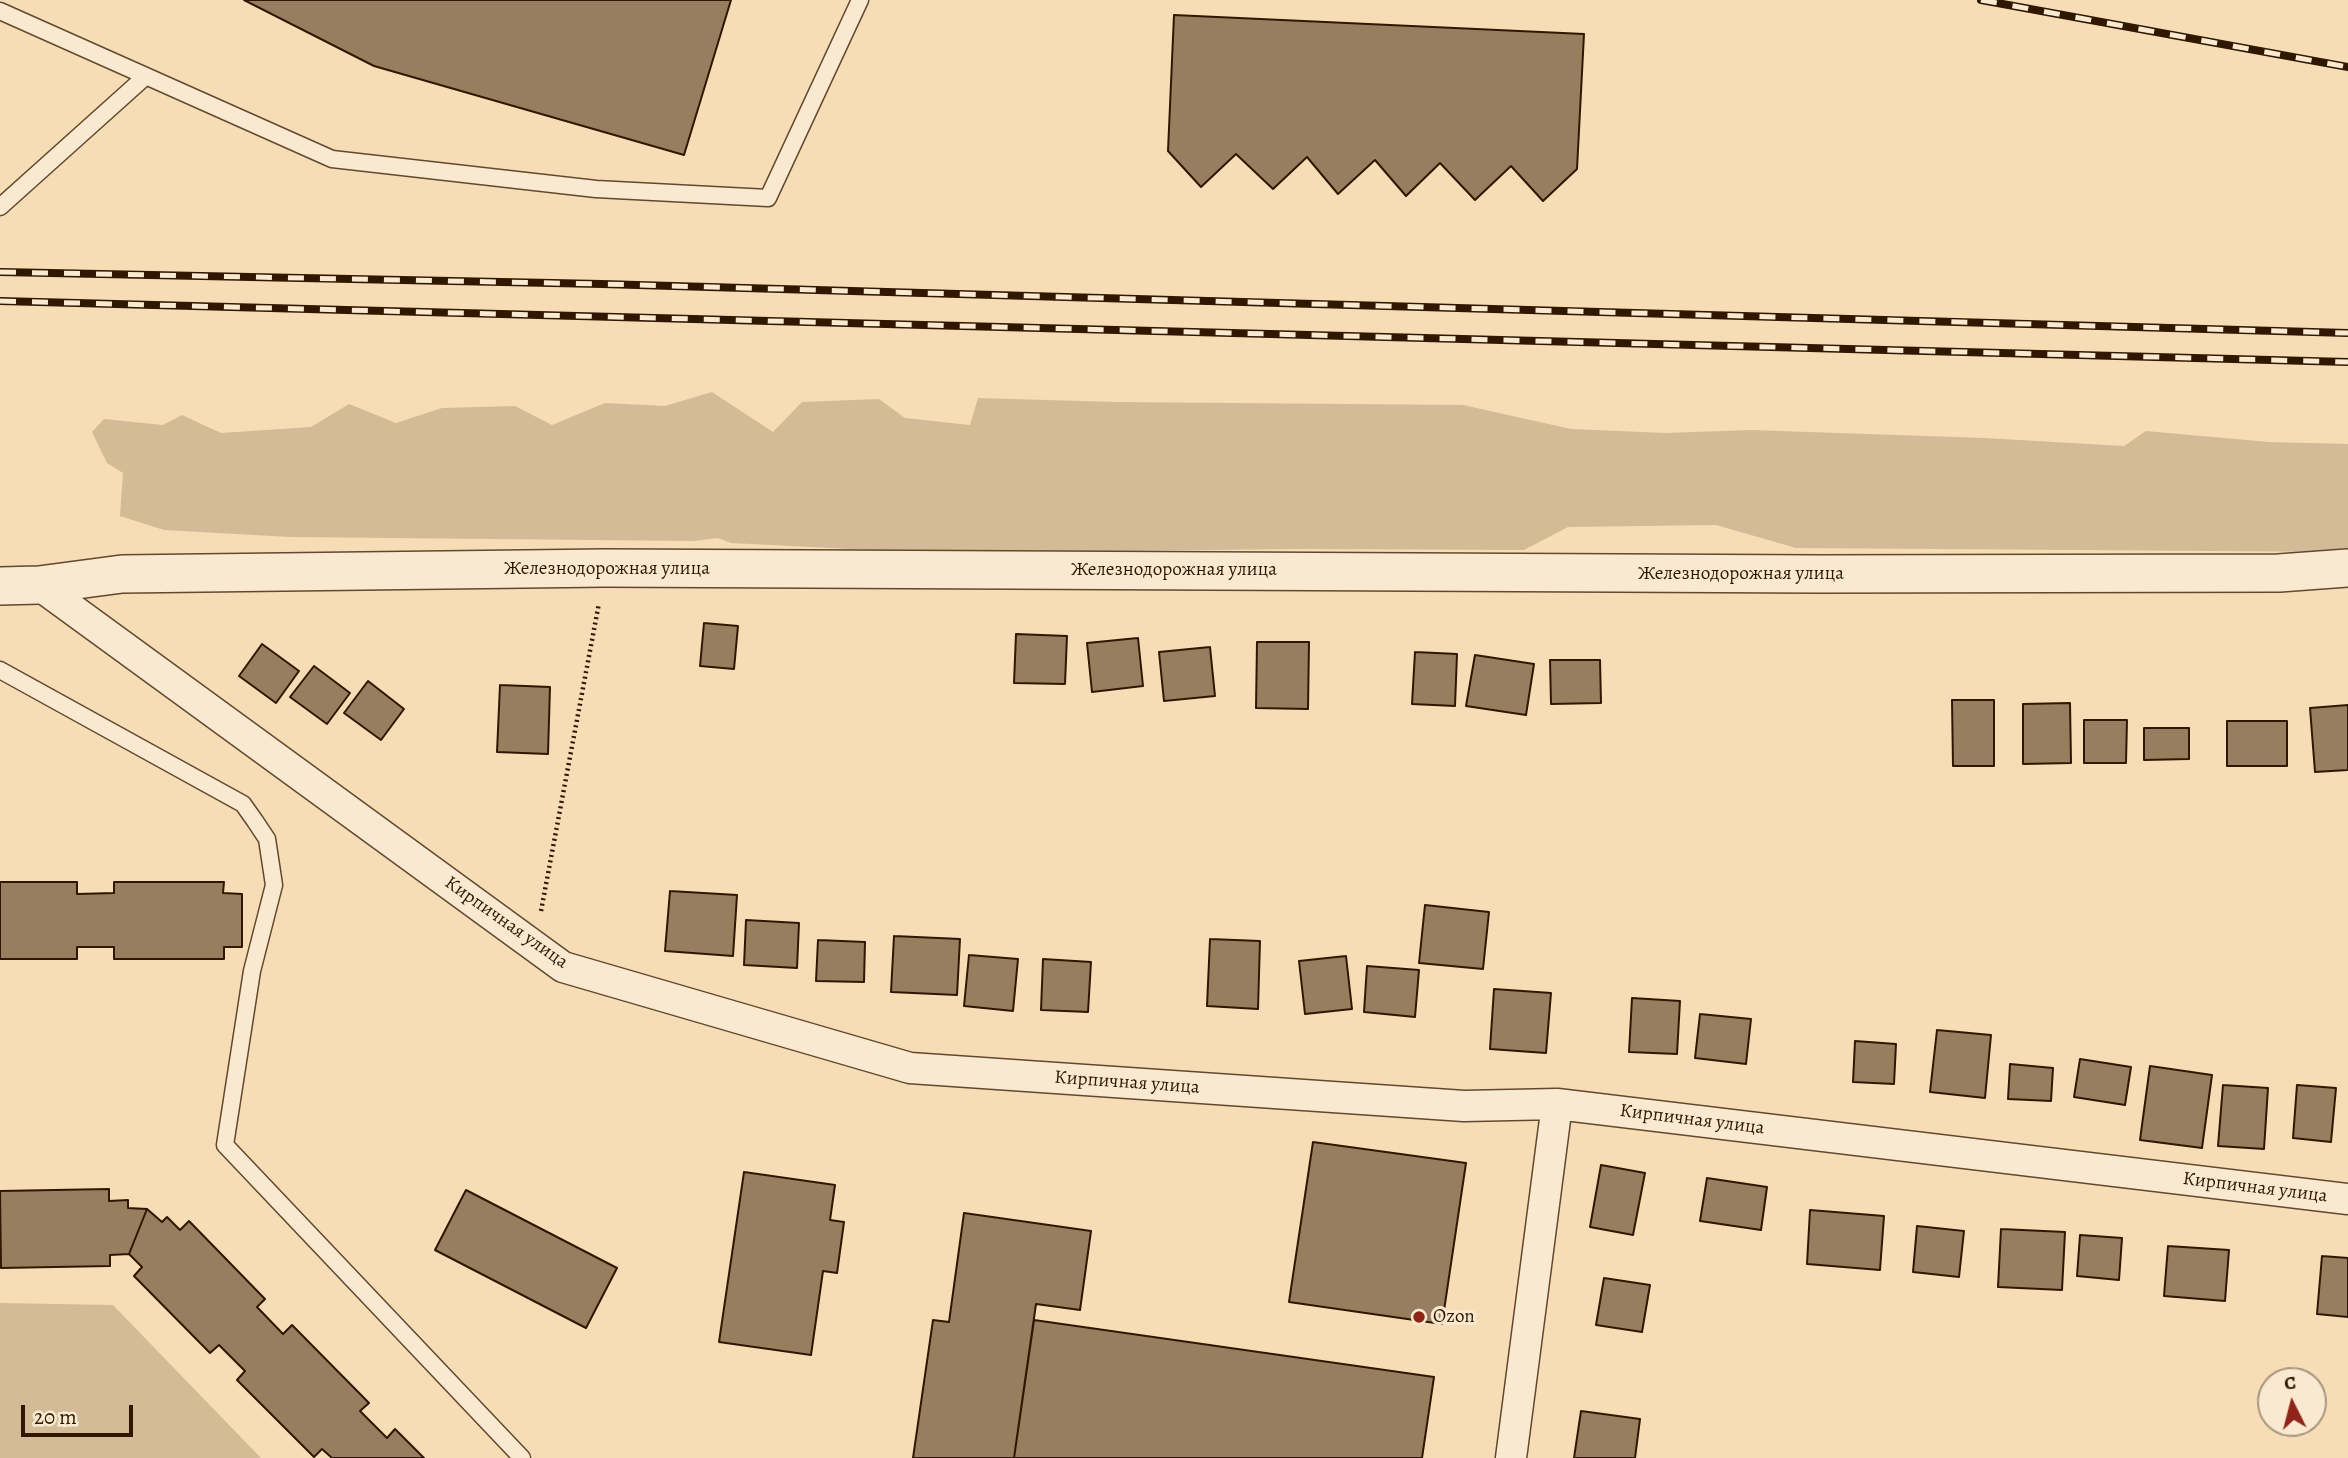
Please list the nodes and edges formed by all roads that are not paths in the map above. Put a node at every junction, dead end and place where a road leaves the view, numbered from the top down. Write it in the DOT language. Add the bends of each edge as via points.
graph roads {
  1 [pos="860,0"];
  2 [pos="0,11"];
  3 [pos="146,76"];
  4 [pos="0,207"];
  5 [pos="2348,568"];
  6 [pos="38,585"];
  7 [pos="0,586"];
  8 [pos="0,670"];
  9 [pos="1557,1104"];
  10 [pos="2348,1199"];
  11 [pos="522,1458"];
  12 [pos="1511,1458"];
  1 -- 3 [label="lane" via="768,198 596,189 332,159"];
  2 -- 3 [label="lane"];
  3 -- 4 [label="lane"];
  5 -- 6 [label="street, Железнодорожная улица" via="2279,573 1819,574 606,568 122,574"];
  6 -- 7 [label="street, Железнодорожная улица"];
  6 -- 9 [label="street, Кирпичная улица" via="563,967 910,1068 1464,1106"];
  8 -- 11 [label="lane" via="243,804 267,839 274,885 252,971 225,1145"];
  9 -- 10 [label="street, Кирпичная улица"];
  9 -- 12 [label="street"];
}
